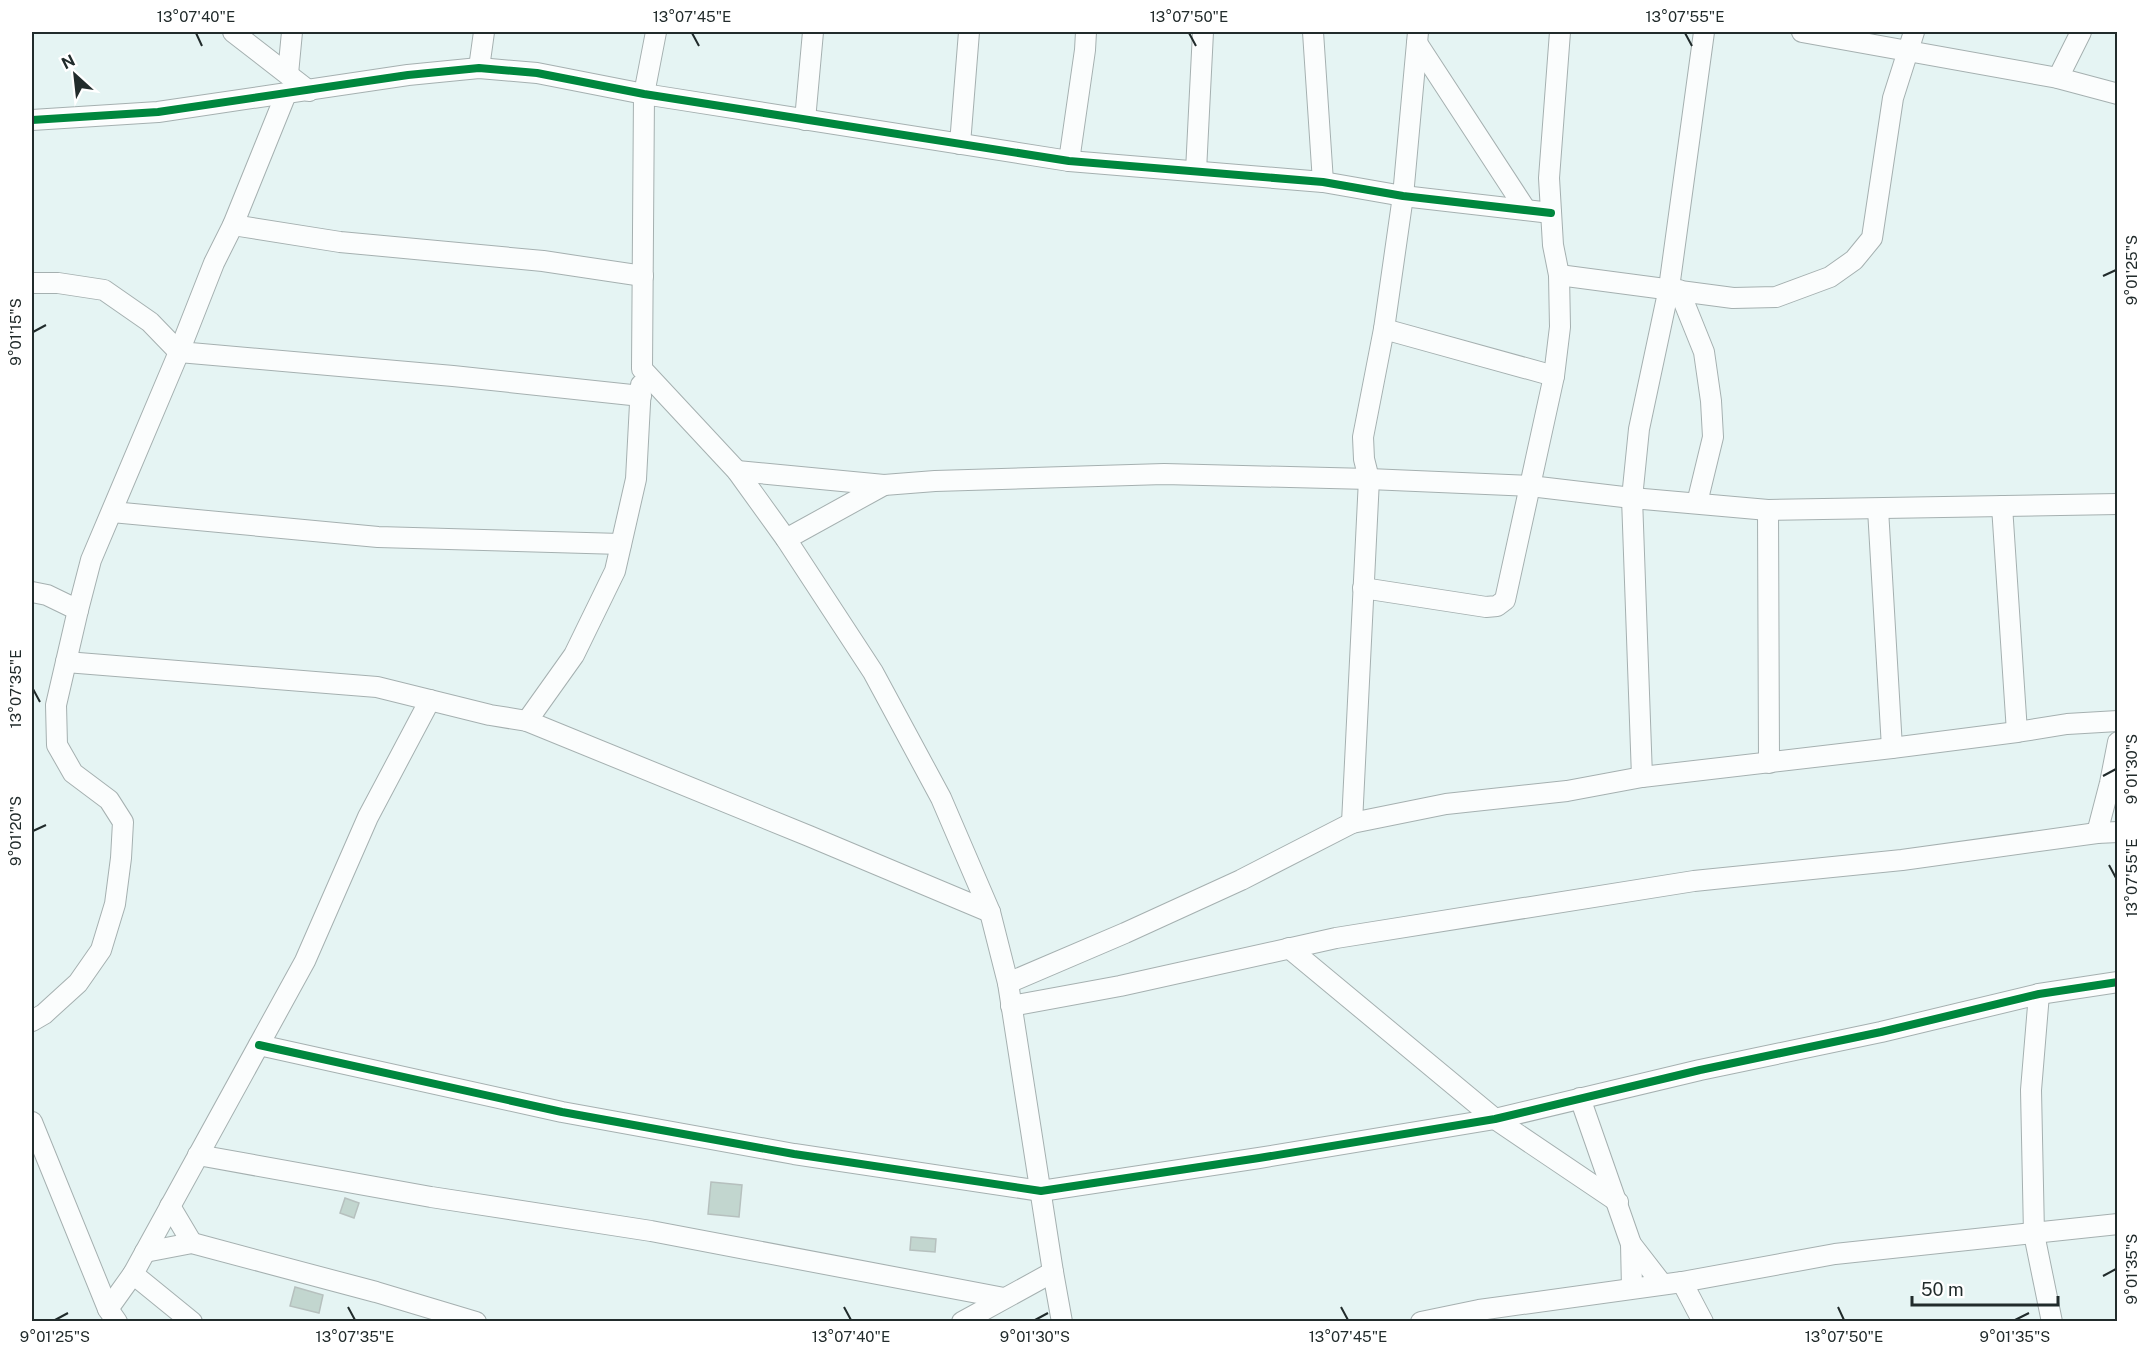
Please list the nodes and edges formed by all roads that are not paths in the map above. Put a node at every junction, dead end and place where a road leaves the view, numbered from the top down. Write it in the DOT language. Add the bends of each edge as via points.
graph roads {
  1 [pos="233,32"];
  2 [pos="292,32"];
  3 [pos="484,32"];
  4 [pos="656,32"];
  5 [pos="813,32"];
  6 [pos="969,32"];
  7 [pos="1086,32"];
  8 [pos="1203,32"];
  9 [pos="1313,32"];
  10 [pos="1560,32"];
  11 [pos="1704,32"];
  12 [pos="1802,32"];
  13 [pos="1914,32"];
  14 [pos="2081,32"];
  15 [pos="1418,37"];
  16 [pos="1907,52"];
  17 [pos="479,68"];
  18 [pos="288,74"];
  19 [pos="2058,78"];
  20 [pos="309,91"];
  21 [pos="286,94"];
  22 [pos="644,94"];
  23 [pos="2118,94"];
  24 [pos="32,120"];
  25 [pos="805,120"];
  26 [pos="960,144"];
  27 [pos="1069,160"];
  28 [pos="1196,171"];
  29 [pos="1323,182"];
  30 [pos="1403,196"];
  31 [pos="1526,210"];
  32 [pos="1551,213"];
  33 [pos="232,225"];
  34 [pos="1558,275"];
  35 [pos="643,276"];
  36 [pos="32,283"];
  37 [pos="1674,289"];
  38 [pos="1384,329"];
  39 [pos="179,352"];
  40 [pos="642,369"];
  41 [pos="1554,376"];
  42 [pos="641,396"];
  43 [pos="737,471"];
  44 [pos="1369,479"];
  45 [pos="884,485"];
  46 [pos="1530,486"];
  47 [pos="1632,498"];
  48 [pos="1697,503"];
  49 [pos="2118,504"];
  50 [pos="2002,506"];
  51 [pos="1878,509"];
  52 [pos="1768,510"];
  53 [pos="112,512"];
  54 [pos="786,539"];
  55 [pos="621,544"];
  56 [pos="1364,588"];
  57 [pos="32,592"];
  58 [pos="78,610"];
  59 [pos="66,662"];
  60 [pos="430,700"];
  61 [pos="527,721"];
  62 [pos="2118,721"];
  63 [pos="2017,732"];
  64 [pos="2118,742"];
  65 [pos="1892,748"];
  66 [pos="1769,763"];
  67 [pos="1641,777"];
  68 [pos="1352,824"];
  69 [pos="2097,832"];
  70 [pos="2118,832"];
  71 [pos="990,912"];
  72 [pos="1289,948"];
  73 [pos="2118,982"];
  74 [pos="1008,983"];
  75 [pos="2039,994"];
  76 [pos="1011,1006"];
  77 [pos="32,1021"];
  78 [pos="258,1045"];
  79 [pos="1580,1098"];
  80 [pos="1495,1119"];
  81 [pos="32,1122"];
  82 [pos="198,1155"];
  83 [pos="1041,1191"];
  84 [pos="1617,1202"];
  85 [pos="170,1206"];
  86 [pos="2118,1224"];
  87 [pos="2034,1234"];
  88 [pos="192,1243"];
  89 [pos="1631,1244"];
  90 [pos="145,1252"];
  91 [pos="1053,1272"];
  92 [pos="133,1274"];
  93 [pos="1672,1283"];
  94 [pos="1632,1288"];
  95 [pos="1004,1298"];
  96 [pos="112,1315"];
  97 [pos="192,1322"];
  98 [pos="476,1322"];
  99 [pos="962,1322"];
  100 [pos="1062,1322"];
  101 [pos="1421,1322"];
  102 [pos="1703,1322"];
  103 [pos="2052,1322"];
  1 -- 18 [label="street"];
  2 -- 18 [label="street"];
  3 -- 17 [label="street"];
  4 -- 22 [label="street"];
  5 -- 25 [label="street"];
  6 -- 26 [label="street"];
  7 -- 27 [label="street"];
  8 -- 28 [label="street"];
  9 -- 29 [label="street"];
  10 -- 32 [label="street" via="1549,178"];
  11 -- 37 [label="street"];
  12 -- 16 [label="street"];
  13 -- 16 [label="street"];
  14 -- 19 [label="street"];
  15 -- 30 [label="street"];
  15 -- 31 [label="street"];
  16 -- 19 [label="street"];
  16 -- 37 [label="street" via="1893,98 1872,238 1854,260 1830,277 1776,297 1734,298"];
  17 -- 20 [label="street"];
  17 -- 22 [label="street" via="537,73"];
  18 -- 20 [label="street"];
  19 -- 23 [label="street"];
  20 -- 21 [label="street"];
  21 -- 24 [label="street" via="158,112"];
  21 -- 33 [label="street"];
  22 -- 25 [label="street"];
  22 -- 35 [label="street"];
  25 -- 26 [label="street"];
  26 -- 27 [label="street"];
  27 -- 28 [label="street"];
  28 -- 29 [label="street"];
  29 -- 30 [label="street"];
  30 -- 31 [label="street"];
  30 -- 38 [label="street"];
  31 -- 32 [label="street"];
  32 -- 34 [label="street"];
  33 -- 35 [label="street" via="340,242 543,261"];
  33 -- 39 [label="street"];
  34 -- 37 [label="street"];
  34 -- 41 [label="street" via="1560,327"];
  35 -- 40 [label="street"];
  36 -- 39 [label="street" via="105,290 150,322"];
  37 -- 47 [label="street" via="1639,429"];
  37 -- 48 [label="street" via="1704,352 1711,401 1713,437"];
  38 -- 41 [label="street"];
  38 -- 44 [label="street" via="1363,437"];
  39 -- 42 [label="street"];
  39 -- 53 [label="street"];
  40 -- 42 [label="street"];
  40 -- 43 [label="street"];
  41 -- 46 [label="street"];
  42 -- 55 [label="street" via="636,479"];
  43 -- 45 [label="street"];
  43 -- 54 [label="street"];
  44 -- 45 [label="street" via="1164,474"];
  44 -- 46 [label="street"];
  44 -- 56 [label="street"];
  45 -- 54 [label="street"];
  46 -- 47 [label="street"];
  46 -- 56 [label="street" via="1505,600 1497,606"];
  47 -- 48 [label="street"];
  47 -- 67 [label="street"];
  48 -- 52 [label="street"];
  49 -- 50 [label="street"];
  50 -- 51 [label="street"];
  50 -- 63 [label="street"];
  51 -- 52 [label="street"];
  51 -- 65 [label="street"];
  52 -- 66 [label="street"];
  53 -- 55 [label="street" via="378,537"];
  53 -- 58 [label="street" via="91,560"];
  54 -- 71 [label="street" via="873,672 941,798"];
  55 -- 61 [label="street" via="615,571 574,655"];
  56 -- 68 [label="street"];
  57 -- 58 [label="street"];
  58 -- 59 [label="street"];
  59 -- 60 [label="street" via="377,687"];
  59 -- 77 [label="street" via="56,705 57,745 73,773 109,800 123,822 121,858 115,904 101,950 78,983"];
  60 -- 61 [label="street"];
  60 -- 78 [label="street" via="368,817 305,961"];
  61 -- 71 [label="street"];
  62 -- 63 [label="street"];
  63 -- 65 [label="street"];
  64 -- 69 [label="street"];
  65 -- 66 [label="street"];
  66 -- 67 [label="street"];
  67 -- 68 [label="street" via="1567,791 1446,804"];
  68 -- 74 [label="street" via="1241,880"];
  69 -- 70 [label="street"];
  69 -- 72 [label="street" via="1902,860 1694,881"];
  71 -- 74 [label="street"];
  72 -- 76 [label="street"];
  72 -- 80 [label="street"];
  73 -- 75 [label="street"];
  74 -- 76 [label="street"];
  75 -- 79 [label="street"];
  75 -- 87 [label="street" via="2031,1090"];
  76 -- 83 [label="street"];
  78 -- 82 [label="street"];
  78 -- 83 [label="street" via="562,1112 794,1154"];
  79 -- 80 [label="street"];
  79 -- 84 [label="street"];
  80 -- 83 [label="street"];
  80 -- 84 [label="street"];
  81 -- 96 [label="street"];
  82 -- 85 [label="street"];
  82 -- 95 [label="street" via="651,1231"];
  83 -- 91 [label="street"];
  84 -- 89 [label="street"];
  85 -- 88 [label="street"];
  85 -- 90 [label="street"];
  86 -- 87 [label="street"];
  87 -- 93 [label="street" via="1835,1254"];
  87 -- 103 [label="street"];
  88 -- 90 [label="street"];
  88 -- 98 [label="street"];
  89 -- 93 [label="street"];
  89 -- 94 [label="street"];
  90 -- 92 [label="street"];
  91 -- 95 [label="street"];
  91 -- 100 [label="street"];
  92 -- 96 [label="street"];
  92 -- 97 [label="street"];
  93 -- 94 [label="street"];
  93 -- 102 [label="street"];
  94 -- 101 [label="street"];
  95 -- 99 [label="street"];
}
